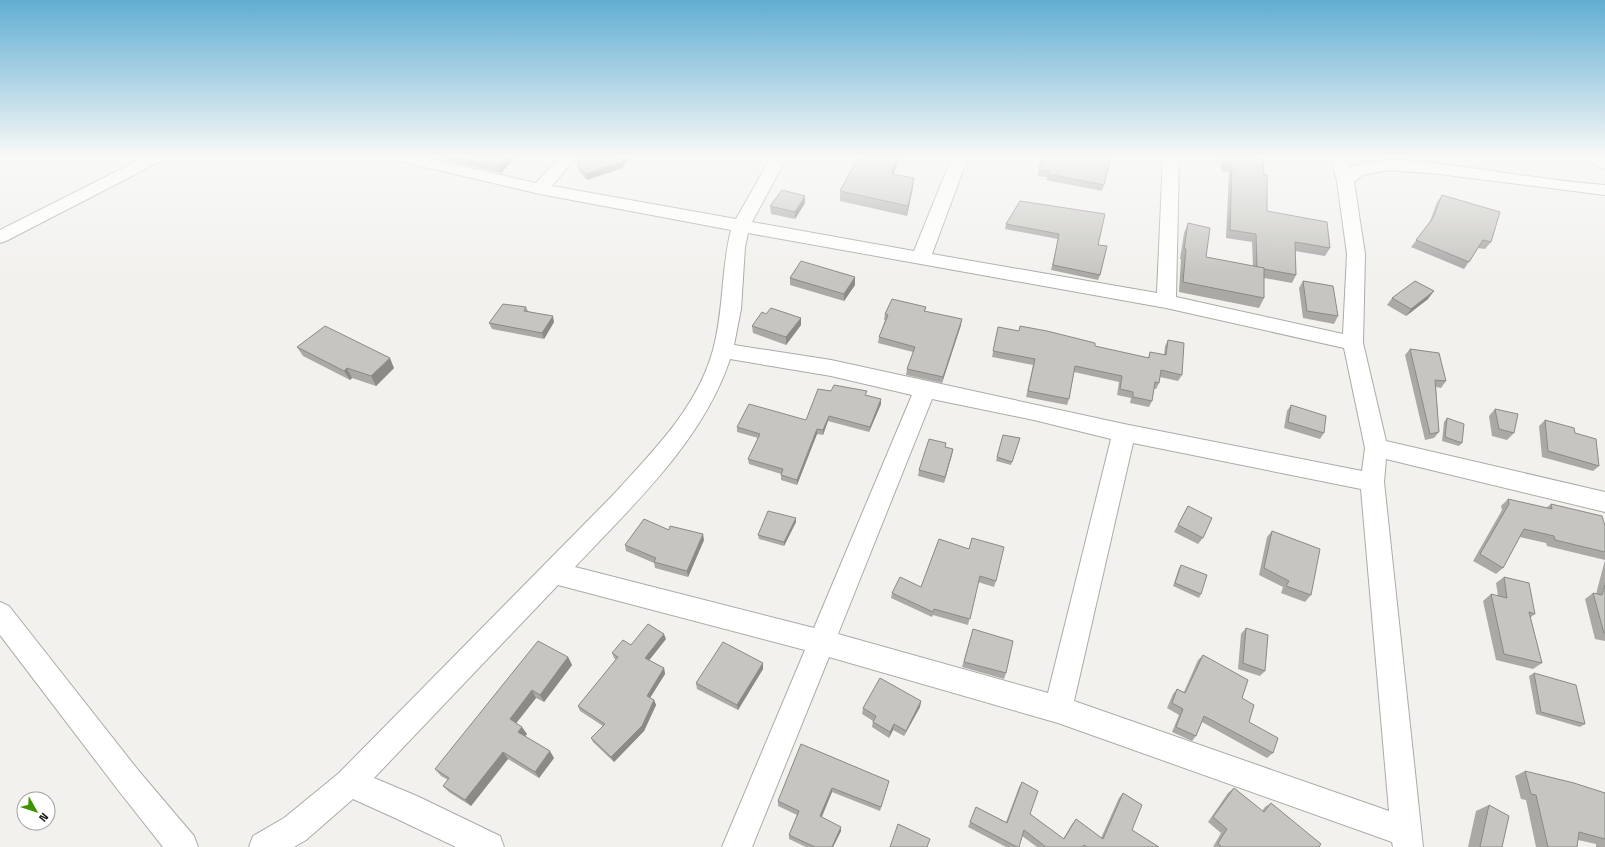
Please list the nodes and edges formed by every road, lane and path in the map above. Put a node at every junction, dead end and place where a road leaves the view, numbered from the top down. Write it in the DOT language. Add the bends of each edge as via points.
graph roads {
  1 [pos="79,197"];
  2 [pos="581,197"];
  3 [pos="757,197"];
  4 [pos="945,197"];
  5 [pos="1170,197"];
  6 [pos="1347,197"];
  7 [pos="741,226"];
  8 [pos="0,237"];
  9 [pos="921,257"];
  10 [pos="1166,301"];
  11 [pos="1353,343"];
  12 [pos="723,350"];
  13 [pos="925,390"];
  14 [pos="1124,433"];
  15 [pos="1376,448"];
  16 [pos="1372,482"];
  17 [pos="1605,502"];
  18 [pos="552,572"];
  19 [pos="0,614"];
  20 [pos="821,642"];
  21 [pos="1058,709"];
  22 [pos="349,783"];
  23 [pos="1407,840"];
  24 [pos="182,847"];
  25 [pos="264,847"];
  26 [pos="489,847"];
  27 [pos="737,847"];
  1 -- 8 [label="street"];
  2 -- 7 [label="street"];
  3 -- 7 [label="street"];
  4 -- 9 [label="street"];
  5 -- 10 [label="street"];
  6 -- 11 [label="street" via="1356,254"];
  7 -- 9 [label="street"];
  7 -- 12 [label="street" via="736,247 731,309"];
  9 -- 10 [label="street"];
  10 -- 11 [label="street"];
  11 -- 15 [label="street"];
  12 -- 13 [label="street" via="831,368"];
  12 -- 18 [label="street" via="712,382 693,416 622,501"];
  13 -- 14 [label="street"];
  13 -- 20 [label="street"];
  14 -- 16 [label="street"];
  14 -- 21 [label="street"];
  15 -- 16 [label="street"];
  15 -- 17 [label="street"];
  16 -- 23 [label="street"];
  18 -- 20 [label="street"];
  18 -- 22 [label="street"];
  19 -- 24 [label="street"];
  20 -- 21 [label="street"];
  20 -- 27 [label="street"];
  21 -- 23 [label="street"];
  22 -- 25 [label="street" via="295,829"];
  22 -- 26 [label="street"];
}
